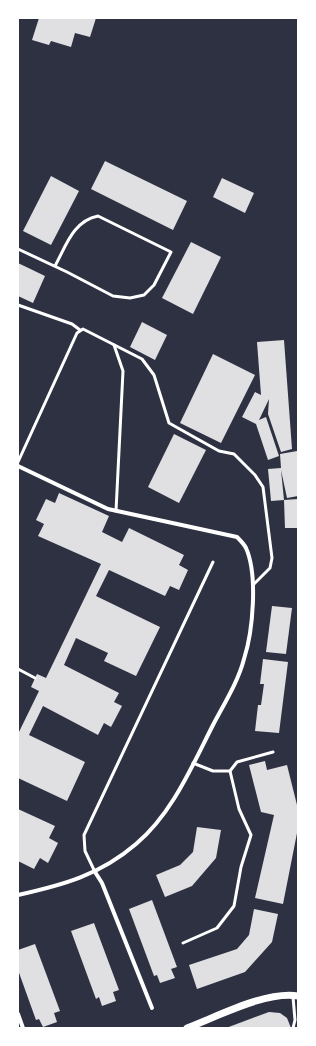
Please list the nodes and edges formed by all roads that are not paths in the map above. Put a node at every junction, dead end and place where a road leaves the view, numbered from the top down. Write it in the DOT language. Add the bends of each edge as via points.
graph roads {
  1 [pos="18,249"];
  2 [pos="55,266"];
  3 [pos="18,305"];
  4 [pos="80,330"];
  5 [pos="114,345"];
  6 [pos="18,462"];
  7 [pos="18,466"];
  8 [pos="116,511"];
  9 [pos="212,562"];
  10 [pos="252,586"];
  11 [pos="18,669"];
  12 [pos="36,678"];
  13 [pos="273,752"];
  14 [pos="193,764"];
  15 [pos="230,771"];
  16 [pos="96,872"];
  17 [pos="18,895"];
  18 [pos="182,943"];
  19 [pos="295,995"];
  20 [pos="152,1008"];
  21 [pos="18,1014"];
  22 [pos="23,1028"];
  23 [pos="187,1028"];
  24 [pos="293,1028"];
  1 -- 2 [label="lane"];
  2 -- 2 [label="lane" via="113,296 130,298 144,295 154,284 171,252 98,216 87,218 78,225"];
  3 -- 4 [label="lane" via="72,324"];
  4 -- 5 [label="lane" via="83,329"];
  4 -- 6 [label="lane"];
  5 -- 8 [label="lane" via="123,371"];
  5 -- 10 [label="lane" via="142,359 154,374 169,423 219,451 234,454 263,487 272,558 270,568"];
  7 -- 8 [label="street"];
  8 -- 10 [label="street" via="237,536 246,547 252,570"];
  9 -- 16 [label="lane" via="84,835 85,851"];
  10 -- 14 [label="street" via="253,617 244,659 225,703"];
  11 -- 12 [label="lane"];
  13 -- 15 [label="lane" via="237,762"];
  14 -- 15 [label="lane" via="213,771"];
  14 -- 16 [label="street" via="162,817 137,844"];
  15 -- 18 [label="lane" via="239,809 251,835 241,866 234,906 216,928"];
  16 -- 17 [label="street" via="55,887"];
  16 -- 20 [label="street"];
  19 -- 23 [label="street" via="274,996 256,1001"];
  19 -- 24 [label="lane"];
  21 -- 22 [label="street"];
}
